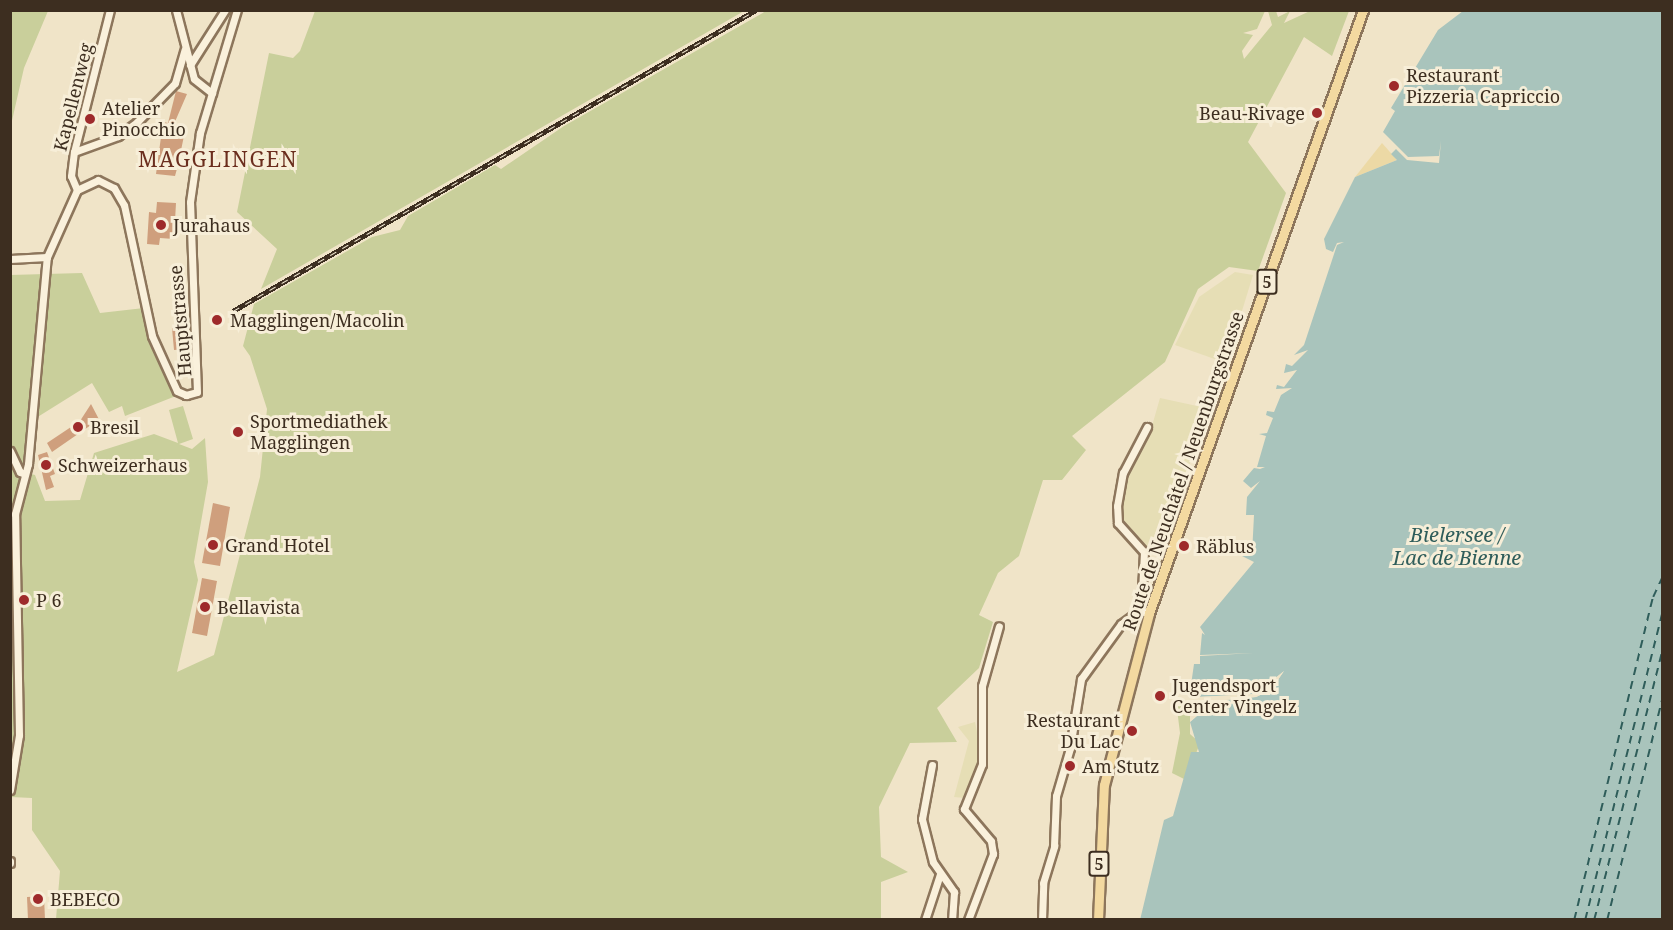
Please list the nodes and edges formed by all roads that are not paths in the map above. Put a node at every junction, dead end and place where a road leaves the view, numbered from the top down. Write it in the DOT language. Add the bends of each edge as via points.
graph roads {
  1 [pos="110,10"];
  2 [pos="176,10"];
  3 [pos="225,10"];
  4 [pos="237,10"];
  5 [pos="1363,10"];
  6 [pos="185,49"];
  7 [pos="190,65"];
  8 [pos="212,93"];
  9 [pos="74,152"];
  10 [pos="77,190"];
  11 [pos="47,257"];
  12 [pos="10,259"];
  13 [pos="1147,427"];
  14 [pos="10,452"];
  15 [pos="25,474"];
  16 [pos="1145,612"];
  17 [pos="999,626"];
  18 [pos="932,765"];
  19 [pos="12,777"];
  20 [pos="10,790"];
  21 [pos="940,874"];
  22 [pos="926,920"];
  23 [pos="952,920"];
  24 [pos="968,920"];
  25 [pos="1042,920"];
  26 [pos="1098,920"];
  1 -- 9 [label="street, Kapellenweg"];
  2 -- 6 [label="street"];
  3 -- 7 [label="street"];
  4 -- 8 [label="street, Hauptstrasse"];
  5 -- 16 [label="main road, Route de Neuchâtel / Neuenburgstrasse / 5"];
  6 -- 7 [label="street"];
  6 -- 9 [label="street" via="175,83 137,122 118,136"];
  7 -- 8 [label="street" via="197,84"];
  8 -- 10 [label="street, Hauptstrasse" via="197,144 190,202 200,376 194,394 177,390 152,336 119,194 98,180"];
  9 -- 10 [label="street, Kapellenweg" via="71,176"];
  10 -- 11 [label="street"];
  11 -- 12 [label="street"];
  11 -- 15 [label="street"];
  13 -- 16 [label="street" via="1123,473 1117,506 1120,526 1144,552"];
  14 -- 15 [label="street"];
  15 -- 19 [label="street" via="15,514 19,735"];
  16 -- 25 [label="street" via="1121,624 1081,679 1070,748 1056,796 1054,846 1043,883"];
  16 -- 26 [label="main road, Route de Neuchâtel / Neuenburgstrasse / 5" via="1104,785"];
  17 -- 24 [label="street" via="983,684 982,764 963,809 991,841 993,854"];
  18 -- 21 [label="street" via="922,814 931,857"];
  19 -- 20 [label="street"];
  21 -- 22 [label="street"];
  21 -- 23 [label="street" via="954,892"];
}
